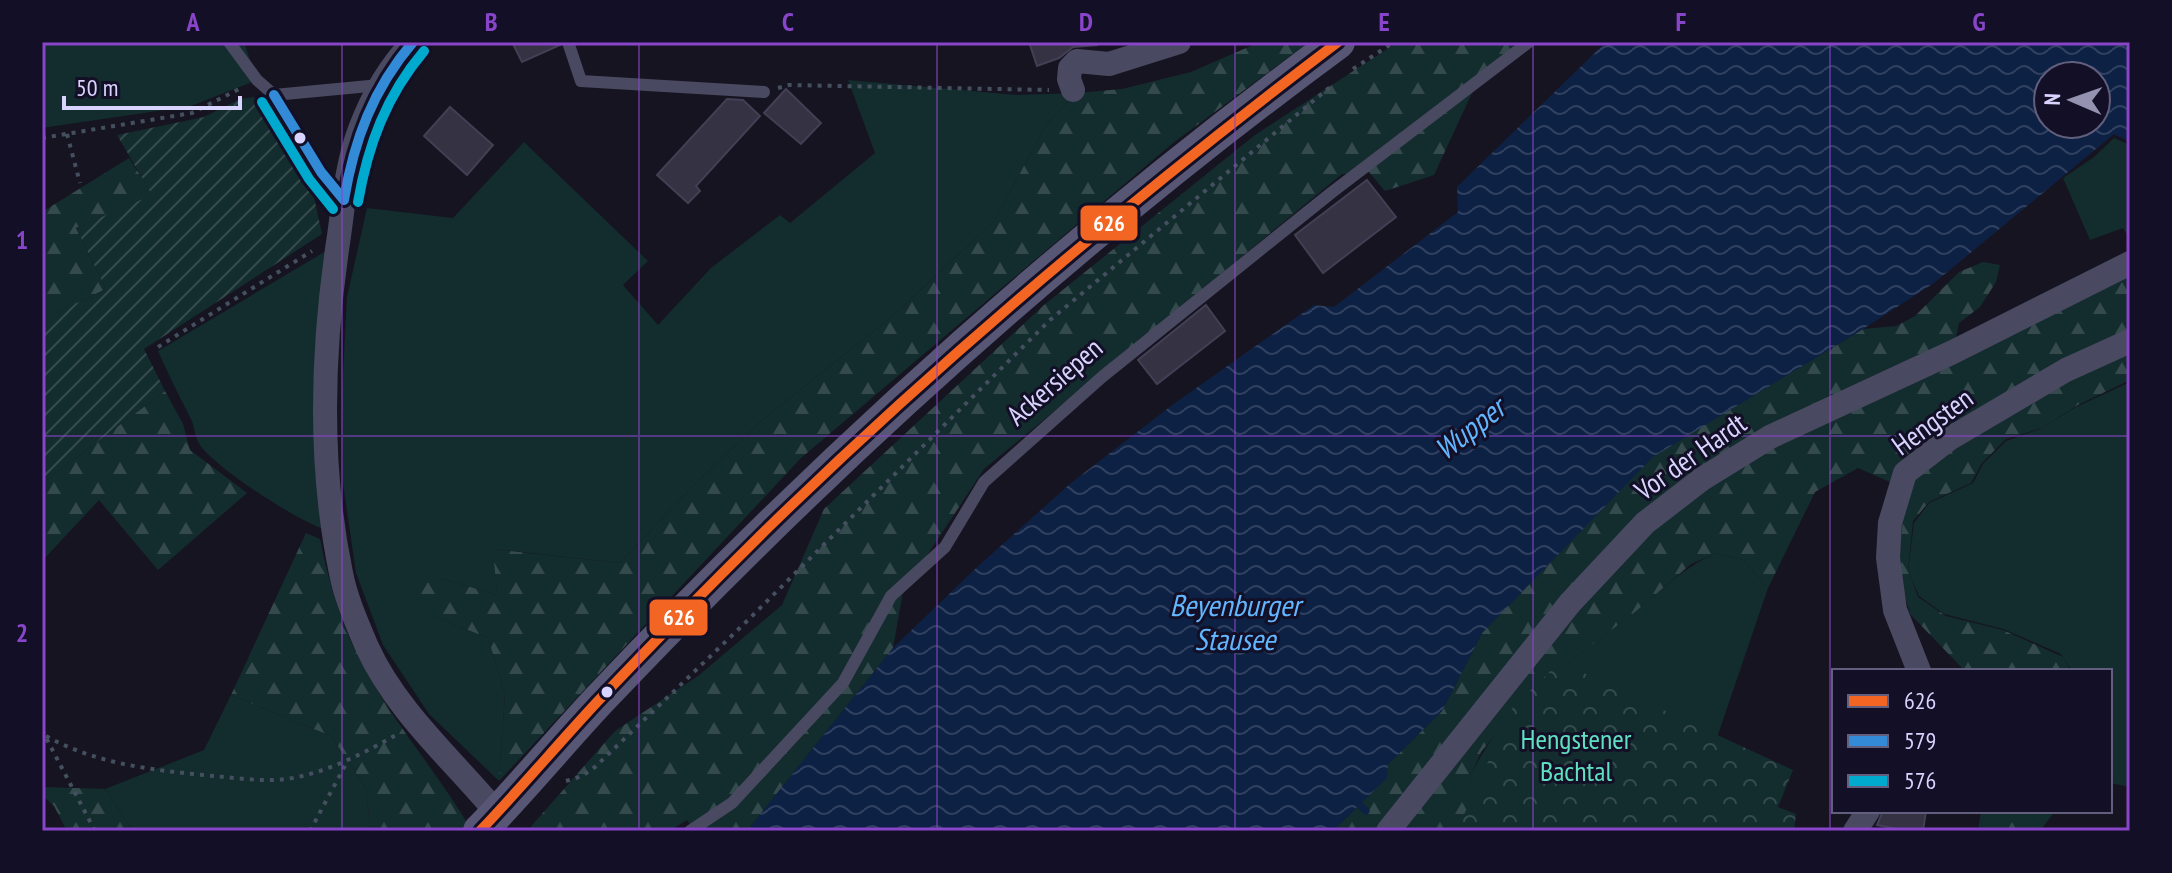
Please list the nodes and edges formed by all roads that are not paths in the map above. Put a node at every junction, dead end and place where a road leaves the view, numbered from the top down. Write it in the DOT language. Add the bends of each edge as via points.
graph roads {
  1 [pos="229,42"];
  2 [pos="413,42"];
  3 [pos="568,42"];
  4 [pos="1179,42"];
  5 [pos="1338,42"];
  6 [pos="1529,42"];
  7 [pos="380,85"];
  8 [pos="1073,90"];
  9 [pos="764,92"];
  10 [pos="274,95"];
  11 [pos="344,200"];
  12 [pos="2130,263"];
  13 [pos="2130,341"];
  14 [pos="1918,669"];
  15 [pos="1867,813"];
  16 [pos="489,822"];
  17 [pos="690,831"];
  18 [pos="1388,831"];
  19 [pos="1855,831"];
  1 -- 10 [label="lane"];
  2 -- 7 [label="street"];
  3 -- 9 [label="lane" via="581,81"];
  4 -- 8 [label="street" via="1109,64 1077,61 1070,68"];
  5 -- 16 [label="main road" via="1107,221 969,339 754,544"];
  6 -- 17 [label="lane, Ackersiepen" via="1126,358 984,482 945,547 891,596 843,683 732,803"];
  7 -- 10 [label="lane"];
  7 -- 11 [label="street" via="359,132"];
  10 -- 11 [label="lane"];
  11 -- 16 [label="street" via="328,327 325,422 335,543 345,588 369,650 403,706"];
  12 -- 18 [label="street, Vor der Hardt" via="1770,437 1702,479 1645,523 1570,603"];
  13 -- 14 [label="street, Hengsten" via="2066,370 1949,439 1905,473 1890,523 1888,558 1895,610"];
  15 -- 19 [label="street"];
}
